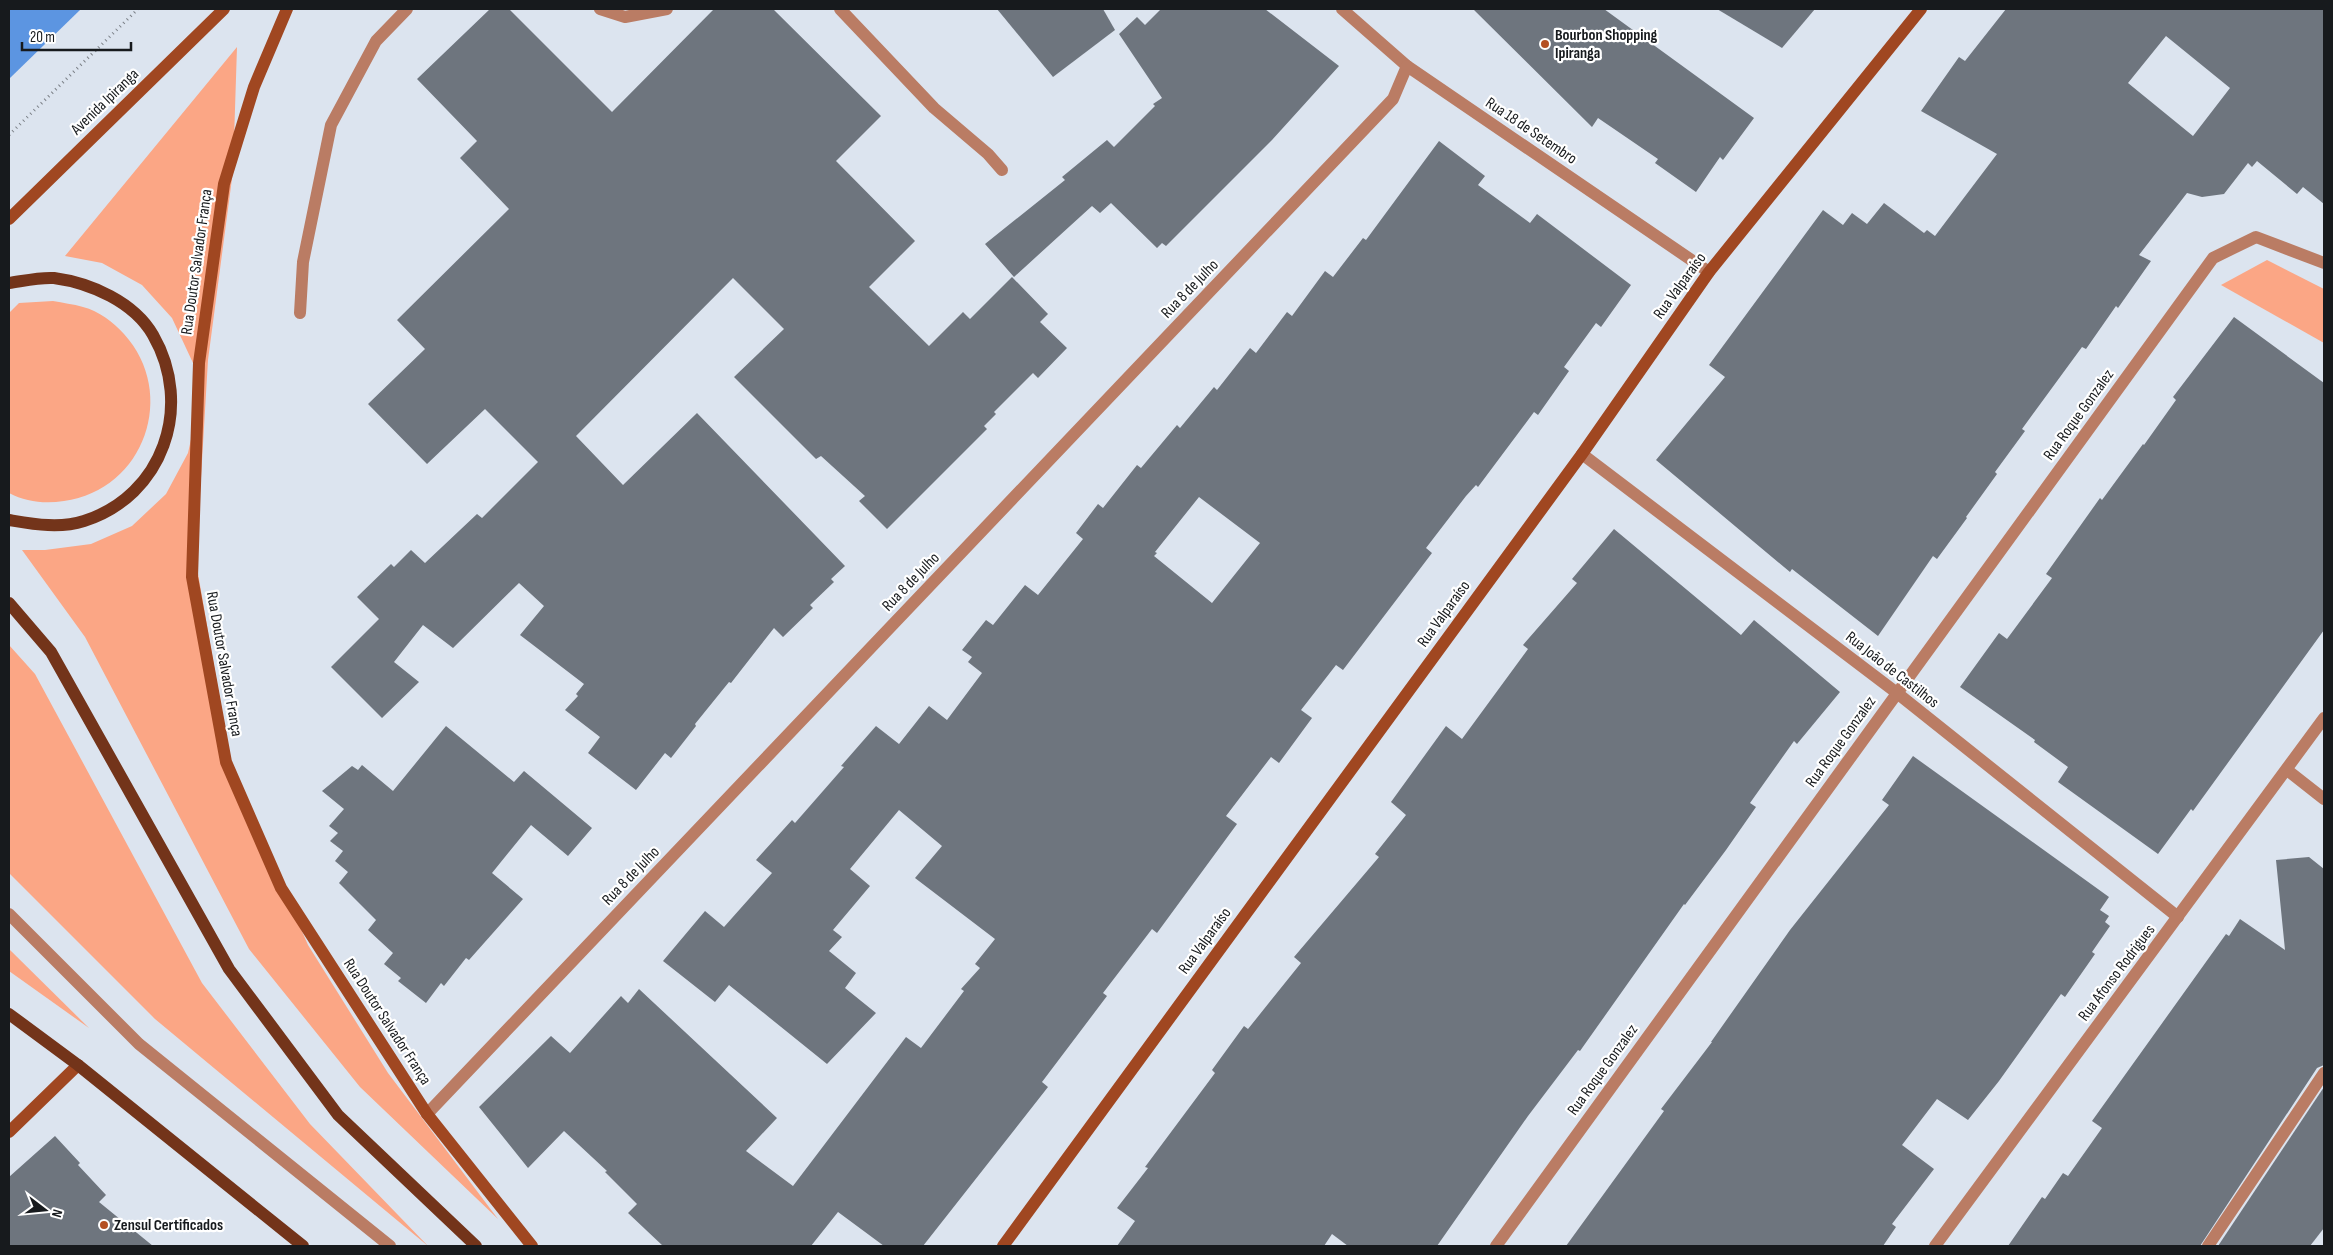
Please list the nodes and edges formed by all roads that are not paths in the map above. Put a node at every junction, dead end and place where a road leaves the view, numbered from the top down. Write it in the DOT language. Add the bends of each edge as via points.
graph roads {
  1 [pos="224,9"];
  2 [pos="287,9"];
  3 [pos="407,9"];
  4 [pos="600,9"];
  5 [pos="667,9"];
  6 [pos="840,9"];
  7 [pos="1342,9"];
  8 [pos="1921,9"];
  9 [pos="1407,66"];
  10 [pos="1002,170"];
  11 [pos="9,219"];
  12 [pos="2324,263"];
  13 [pos="1709,272"];
  14 [pos="9,283"];
  15 [pos="300,313"];
  16 [pos="1582,454"];
  17 [pos="9,520"];
  18 [pos="9,603"];
  19 [pos="1897,693"];
  20 [pos="2324,718"];
  21 [pos="2287,770"];
  22 [pos="2324,800"];
  23 [pos="9,914"];
  24 [pos="2178,917"];
  25 [pos="9,1014"];
  26 [pos="78,1065"];
  27 [pos="2324,1073"];
  28 [pos="427,1114"];
  29 [pos="9,1132"];
  30 [pos="303,1246"];
  31 [pos="390,1246"];
  32 [pos="476,1246"];
  33 [pos="532,1246"];
  34 [pos="1002,1246"];
  35 [pos="1496,1246"];
  36 [pos="1935,1246"];
  37 [pos="2208,1246"];
  1 -- 11 [label="street, Avenida Ipiranga"];
  2 -- 28 [label="street, Rua Doutor Salvador França" via="254,87 224,184 199,363 192,577 226,762 282,888"];
  3 -- 15 [label="street" via="376,40 331,125 303,262"];
  4 -- 5 [label="street" via="624,17"];
  6 -- 10 [label="street" via="934,108"];
  7 -- 9 [label="street, Rua 18 de Setembro"];
  8 -- 13 [label="street, Rua Valparaíso"];
  9 -- 13 [label="street, Rua 18 de Setembro"];
  9 -- 28 [label="street, Rua 8 de Julho" via="1393,99"];
  12 -- 19 [label="street, Rua Roque Gonzalez" via="2256,237 2213,258"];
  13 -- 16 [label="street, Rua Valparaíso"];
  14 -- 17 [label="main road" via="52,278 92,287 127,306 153,334 167,368 173,406 165,445 152,470 147,479 119,505 84,521 44,526"];
  16 -- 19 [label="street, Rua João de Castilhos"];
  16 -- 34 [label="street, Rua Valparaíso"];
  18 -- 32 [label="main road" via="51,652 229,969 338,1115"];
  19 -- 24 [label="street, Rua João de Castilhos"];
  19 -- 35 [label="street, Rua Roque Gonzalez"];
  20 -- 21 [label="street, Rua Afonso Rodrigues"];
  21 -- 22 [label="street"];
  21 -- 24 [label="street, Rua Afonso Rodrigues"];
  23 -- 31 [label="street" via="139,1044"];
  24 -- 36 [label="street, Rua Afonso Rodrigues"];
  25 -- 26 [label="main road"];
  26 -- 29 [label="street"];
  26 -- 30 [label="main road"];
  27 -- 37 [label="street"];
  28 -- 33 [label="street, Rua Doutor Salvador França"];
}
